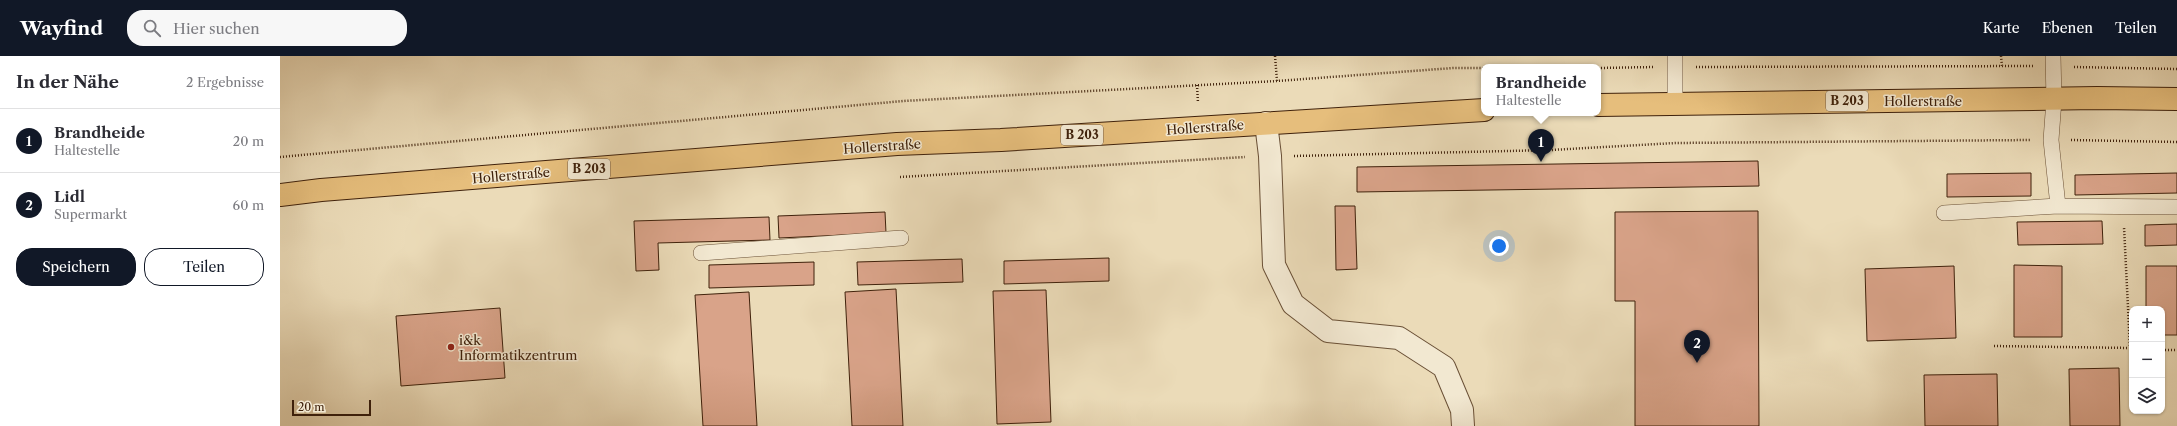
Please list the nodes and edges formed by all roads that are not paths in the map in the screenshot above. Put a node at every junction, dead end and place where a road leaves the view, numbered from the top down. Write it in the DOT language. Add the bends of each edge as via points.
graph roads {
  1 [pos="2053,61"];
  2 [pos="1675,62"];
  3 [pos="2054,100"];
  4 [pos="2177,100"];
  5 [pos="1675,103"];
  6 [pos="1601,105"];
  7 [pos="1481,110"];
  8 [pos="1266,123"];
  9 [pos="280,195"];
  10 [pos="2058,206"];
  11 [pos="2177,207"];
  12 [pos="1944,213"];
  13 [pos="900,238"];
  14 [pos="701,253"];
  15 [pos="1464,426"];
  1 -- 3 [label="lane"];
  2 -- 5 [label="lane"];
  3 -- 4 [label="main road, Hollerstraße / B 203"];
  3 -- 5 [label="main road, Hollerstraße / B 203"];
  3 -- 10 [label="lane" via="2051,140"];
  5 -- 6 [label="main road, Hollerstraße / B 203"];
  7 -- 8 [label="main road, Hollerstraße / B 203"];
  8 -- 9 [label="main road, Hollerstraße / B 203" via="898,144"];
  8 -- 15 [label="street" via="1270,156 1274,265 1294,304 1328,331 1400,338 1444,367 1462,410"];
  10 -- 11 [label="lane"];
  10 -- 12 [label="lane"];
  13 -- 14 [label="lane"];
}
